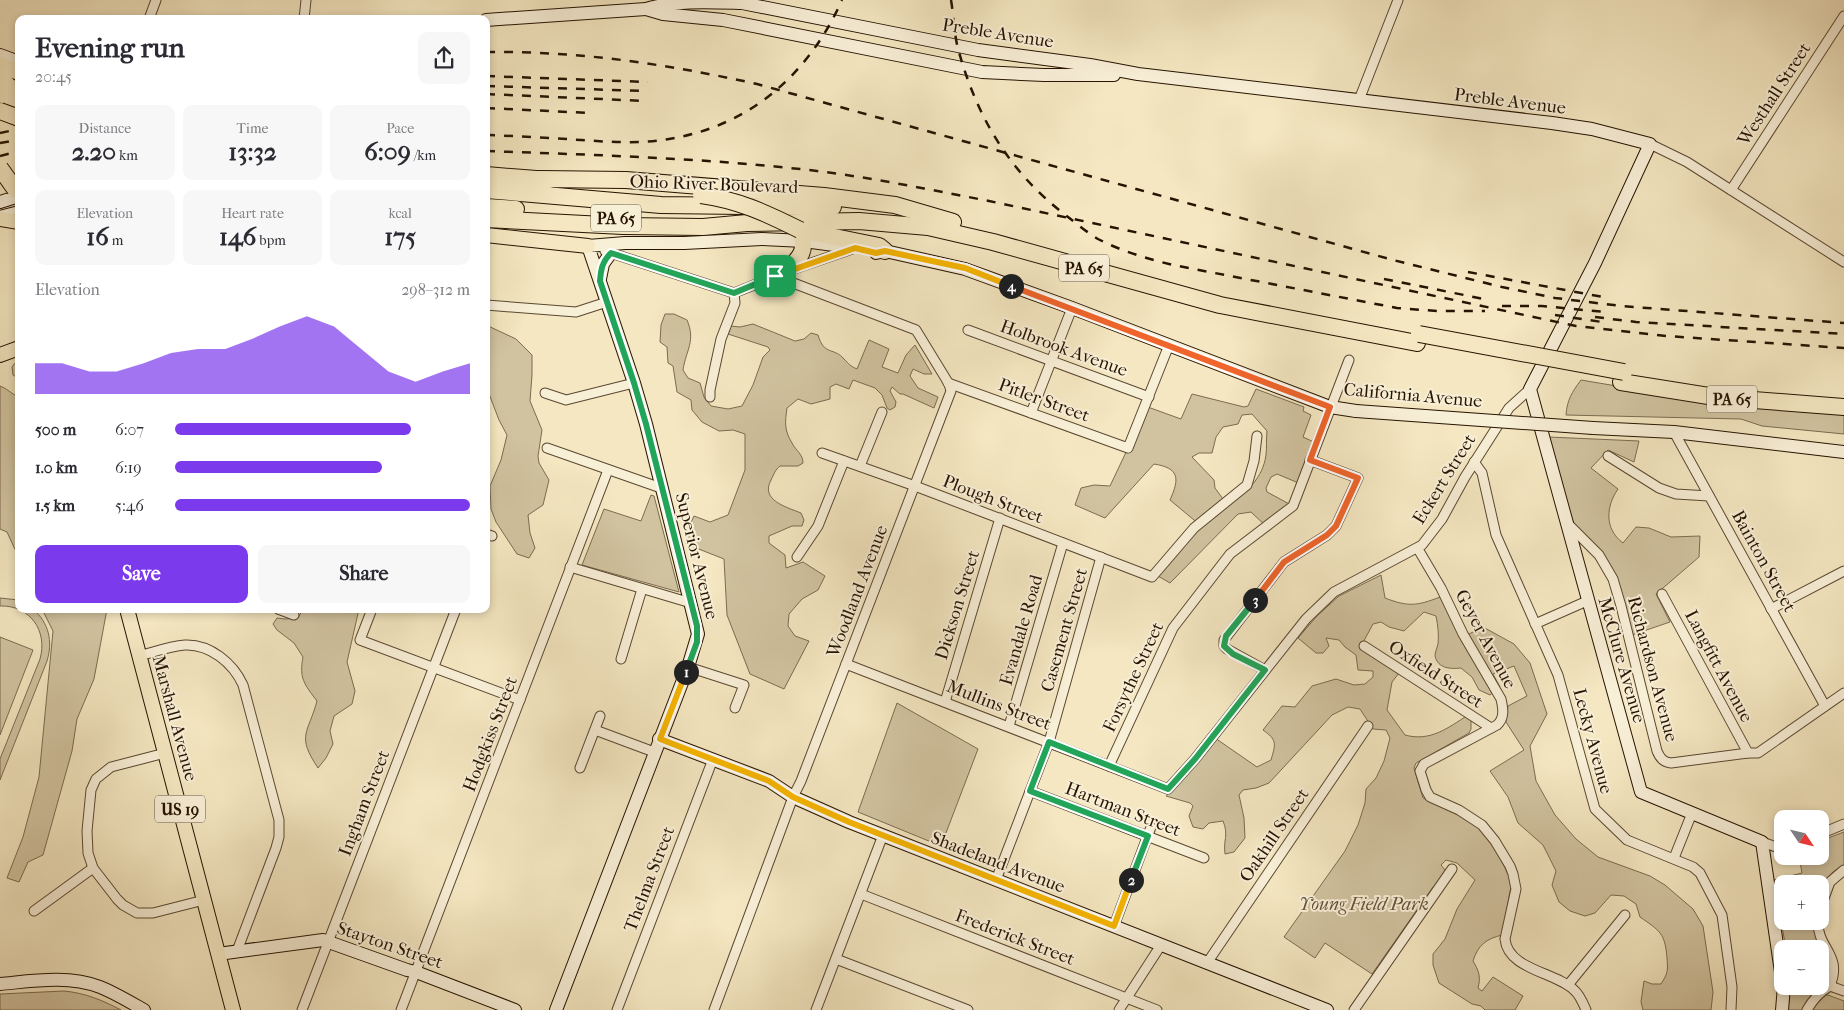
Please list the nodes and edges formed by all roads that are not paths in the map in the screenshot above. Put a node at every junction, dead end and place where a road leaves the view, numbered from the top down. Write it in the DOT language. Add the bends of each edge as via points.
graph roads {
  1 [pos="156,0"];
  2 [pos="306,0"];
  3 [pos="1398,0"];
  4 [pos="645,5"];
  5 [pos="150,15"];
  6 [pos="304,15"];
  7 [pos="1844,16"];
  8 [pos="817,17"];
  9 [pos="490,20"];
  10 [pos="889,32"];
  11 [pos="813,38"];
  12 [pos="984,50"];
  13 [pos="885,52"];
  14 [pos="0,55"];
  15 [pos="15,61"];
  16 [pos="0,65"];
  17 [pos="15,71"];
  18 [pos="982,72"];
  19 [pos="1138,74"];
  20 [pos="5,86"];
  21 [pos="15,97"];
  22 [pos="1359,100"];
  23 [pos="0,111"];
  24 [pos="15,112"];
  25 [pos="0,117"];
  26 [pos="15,117"];
  27 [pos="15,123"];
  28 [pos="1650,144"];
  29 [pos="0,168"];
  30 [pos="490,175"];
  31 [pos="540,179"];
  32 [pos="490,190"];
  33 [pos="1731,190"];
  34 [pos="15,191"];
  35 [pos="15,195"];
  36 [pos="0,202"];
  37 [pos="490,207"];
  38 [pos="15,213"];
  39 [pos="0,218"];
  40 [pos="940,218"];
  41 [pos="490,219"];
  42 [pos="15,221"];
  43 [pos="747,223"];
  44 [pos="803,234"];
  45 [pos="490,235"];
  46 [pos="588,246"];
  47 [pos="855,248"];
  48 [pos="885,251"];
  49 [pos="611,253"];
  50 [pos="1844,262"];
  51 [pos="780,274"];
  52 [pos="600,281"];
  53 [pos="734,293"];
  54 [pos="607,302"];
  55 [pos="490,305"];
  56 [pos="1072,308"];
  57 [pos="968,330"];
  58 [pos="1418,338"];
  59 [pos="1169,345"];
  60 [pos="15,349"];
  61 [pos="0,355"];
  62 [pos="1052,360"];
  63 [pos="1349,360"];
  64 [pos="1623,377"];
  65 [pos="948,382"];
  66 [pos="634,383"];
  67 [pos="1530,389"];
  68 [pos="545,393"];
  69 [pos="710,397"];
  70 [pos="1149,397"];
  71 [pos="1844,398"];
  72 [pos="1330,407"];
  73 [pos="1844,407"];
  74 [pos="882,412"];
  75 [pos="1031,413"];
  76 [pos="1674,432"];
  77 [pos="1257,436"];
  78 [pos="547,448"];
  79 [pos="1844,452"];
  80 [pos="822,453"];
  81 [pos="1608,456"];
  82 [pos="1310,460"];
  83 [pos="844,461"];
  84 [pos="1474,462"];
  85 [pos="860,466"];
  86 [pos="608,470"];
  87 [pos="915,486"];
  88 [pos="661,488"];
  89 [pos="1709,496"];
  90 [pos="1000,518"];
  91 [pos="1565,521"];
  92 [pos="1063,543"];
  93 [pos="1418,549"];
  94 [pos="797,557"];
  95 [pos="1101,557"];
  96 [pos="570,567"];
  97 [pos="1844,571"];
  98 [pos="642,589"];
  99 [pos="1662,594"];
  100 [pos="1587,601"];
  101 [pos="691,603"];
  102 [pos="1772,609"];
  103 [pos="127,613"];
  104 [pos="289,613"];
  105 [pos="370,613"];
  106 [pos="454,613"];
  107 [pos="294,615"];
  108 [pos="1535,624"];
  109 [pos="1364,646"];
  110 [pos="139,656"];
  111 [pos="621,659"];
  112 [pos="846,664"];
  113 [pos="434,667"];
  114 [pos="688,667"];
  115 [pos="1265,670"];
  116 [pos="1844,693"];
  117 [pos="520,700"];
  118 [pos="946,702"];
  119 [pos="1825,706"];
  120 [pos="735,708"];
  121 [pos="600,716"];
  122 [pos="1009,726"];
  123 [pos="1368,726"];
  124 [pos="1491,728"];
  125 [pos="595,730"];
  126 [pos="660,739"];
  127 [pos="1049,742"];
  128 [pos="654,752"];
  129 [pos="165,753"];
  130 [pos="1748,753"];
  131 [pos="713,759"];
  132 [pos="1109,766"];
  133 [pos="580,768"];
  134 [pos="1168,789"];
  135 [pos="1030,791"];
  136 [pos="793,797"];
  137 [pos="1692,813"];
  138 [pos="1844,824"];
  139 [pos="1829,830"];
  140 [pos="1149,832"];
  141 [pos="883,835"];
  142 [pos="1762,842"];
  143 [pos="1774,846"];
  144 [pos="1204,858"];
  145 [pos="1674,858"];
  146 [pos="92,868"];
  147 [pos="1452,869"];
  148 [pos="1844,870"];
  149 [pos="996,880"];
  150 [pos="1829,885"];
  151 [pos="861,894"];
  152 [pos="204,900"];
  153 [pos="34,911"];
  154 [pos="1625,915"];
  155 [pos="1114,926"];
  156 [pos="1819,930"];
  157 [pos="1776,940"];
  158 [pos="328,941"];
  159 [pos="1161,944"];
  160 [pos="237,951"];
  161 [pos="218,954"];
  162 [pos="836,959"];
  163 [pos="1207,963"];
  164 [pos="416,972"];
  165 [pos="0,984"];
  166 [pos="1568,986"];
  167 [pos="1830,986"];
  168 [pos="1844,991"];
  169 [pos="1783,995"];
  170 [pos="1127,998"];
  171 [pos="494,1006"];
  172 [pos="144,1010"];
  173 [pos="233,1010"];
  174 [pos="302,1010"];
  175 [pos="401,1010"];
  176 [pos="515,1010"];
  177 [pos="556,1010"];
  178 [pos="617,1010"];
  179 [pos="714,1010"];
  180 [pos="816,1010"];
  181 [pos="968,1010"];
  182 [pos="1119,1010"];
  183 [pos="1157,1010"];
  184 [pos="1328,1010"];
  185 [pos="1354,1010"];
  186 [pos="1586,1010"];
  187 [pos="1731,1010"];
  188 [pos="1782,1010"];
  189 [pos="1807,1010"];
  1 -- 5 [label="street"];
  2 -- 6 [label="street"];
  3 -- 22 [label="street"];
  4 -- 8 [label="street, Preble Avenue" via="742,3"];
  4 -- 9 [label="street"];
  4 -- 11 [label="street, Preble Avenue" via="663,14 723,20"];
  7 -- 33 [label="street, Westhall Street"];
  8 -- 10 [label="street, Preble Avenue"];
  8 -- 11 [label="street"];
  10 -- 12 [label="street, Preble Avenue"];
  10 -- 13 [label="street"];
  11 -- 13 [label="street, Preble Avenue"];
  12 -- 18 [label="street"];
  12 -- 19 [label="street, Preble Avenue"];
  13 -- 18 [label="street, Preble Avenue"];
  14 -- 15 [label="street"];
  16 -- 17 [label="highway"];
  18 -- 19 [label="street, Preble Avenue"];
  19 -- 22 [label="street, Preble Avenue"];
  20 -- 21 [label="highway"];
  22 -- 28 [label="street, Preble Avenue" via="1592,129"];
  23 -- 26 [label="highway, bridge"];
  24 -- 25 [label="street"];
  25 -- 27 [label="highway"];
  28 -- 33 [label="street, Preble Avenue" via="1687,162"];
  28 -- 67 [label="street, Eckert Street" via="1596,263"];
  29 -- 34 [label="highway, bridge"];
  30 -- 31 [label="highway"];
  31 -- 40 [label="highway" via="626,180 824,196 895,206"];
  31 -- 44 [label="highway, bridge" via="724,198"];
  32 -- 40 [label="highway, Ohio River Boulevard / PA 65" via="661,205 839,207"];
  33 -- 50 [label="street, Preble Avenue"];
  35 -- 36 [label="street"];
  37 -- 43 [label="highway, PA 65" via="657,221"];
  38 -- 39 [label="street"];
  39 -- 42 [label="main road"];
  40 -- 58 [label="highway, PA 65" via="1196,290"];
  41 -- 43 [label="highway" via="642,227"];
  43 -- 58 [label="highway, PA 65" via="859,221 928,227 1220,305"];
  44 -- 46 [label="street, California Avenue"];
  44 -- 47 [label="street, California Avenue"];
  44 -- 48 [label="highway" via="879,246"];
  44 -- 51 [label="highway" via="802,254"];
  45 -- 46 [label="main road"];
  46 -- 49 [label="street"];
  46 -- 52 [label="street, Superior Avenue"];
  47 -- 48 [label="street, California Avenue" via="876,253"];
  47 -- 51 [label="street"];
  48 -- 56 [label="street, California Avenue" via="965,268"];
  49 -- 52 [label="street" via="603,264"];
  49 -- 53 [label="street"];
  51 -- 53 [label="street"];
  51 -- 65 [label="street" via="916,330"];
  52 -- 54 [label="street, Superior Avenue"];
  53 -- 69 [label="street" via="735,303 721,339"];
  54 -- 55 [label="street" via="576,312"];
  54 -- 66 [label="street, Superior Avenue"];
  56 -- 59 [label="street, California Avenue"];
  56 -- 62 [label="street"];
  57 -- 62 [label="street, Holbrook Avenue"];
  58 -- 64 [label="highway, PA 65, bridge"];
  59 -- 70 [label="street"];
  59 -- 72 [label="street, California Avenue"];
  60 -- 61 [label="main road"];
  62 -- 70 [label="street, Holbrook Avenue"];
  62 -- 75 [label="street"];
  63 -- 72 [label="street, Forsythe Street"];
  64 -- 71 [label="highway, PA 65"];
  64 -- 73 [label="highway, PA 65" via="1715,397"];
  65 -- 75 [label="street, Pitler Street"];
  65 -- 87 [label="street, Woodland Avenue" via="950,394"];
  66 -- 68 [label="street" via="566,400"];
  66 -- 88 [label="street, Superior Avenue"];
  67 -- 84 [label="street, Eckert Street" via="1508,408"];
  67 -- 91 [label="street, McClure Avenue"];
  70 -- 75 [label="street, Pitler Street" via="1128,448"];
  72 -- 76 [label="street, California Avenue, bridge"];
  72 -- 82 [label="street, Forsythe Street"];
  74 -- 85 [label="street"];
  76 -- 79 [label="street, California Avenue"];
  76 -- 89 [label="street, Bainton Street"];
  77 -- 95 [label="street, Plough Street" via="1247,486 1194,528 1152,577"];
  78 -- 86 [label="street"];
  80 -- 83 [label="street, Plough Street"];
  81 -- 89 [label="street" via="1659,488 1676,494"];
  82 -- 115 [label="street" via="1358,478 1336,526 1284,562 1226,636 1224,646 1233,654"];
  82 -- 132 [label="street, Forsythe Street" via="1294,506 1230,554 1172,628"];
  83 -- 85 [label="street, Plough Street"];
  83 -- 94 [label="street" via="818,526"];
  84 -- 93 [label="street, Eckert Street" via="1442,518"];
  84 -- 108 [label="street, Lecky Avenue" via="1482,473 1496,535"];
  85 -- 87 [label="street, Plough Street"];
  86 -- 88 [label="street"];
  86 -- 96 [label="street, Hodgkiss Street"];
  87 -- 90 [label="street, Plough Street"];
  87 -- 112 [label="street, Woodland Avenue"];
  88 -- 101 [label="street, Superior Avenue"];
  89 -- 102 [label="street, Bainton Street"];
  90 -- 92 [label="street, Plough Street"];
  90 -- 118 [label="street, Dickson Street"];
  91 -- 100 [label="street, McClure Avenue"];
  91 -- 130 [label="street, Richardson Avenue" via="1599,555 1613,579 1660,757 1671,763"];
  92 -- 95 [label="street, Plough Street"];
  92 -- 122 [label="street, Evandale Road"];
  93 -- 115 [label="street, Eckert Street" via="1334,592 1306,619"];
  93 -- 124 [label="street, Geyer Avenue" via="1500,699 1502,719"];
  95 -- 127 [label="street, Casement Street"];
  96 -- 98 [label="street"];
  96 -- 117 [label="street, Hodgkiss Street"];
  97 -- 102 [label="street"];
  98 -- 101 [label="street"];
  98 -- 111 [label="street"];
  99 -- 130 [label="street, Langfitt Avenue"];
  100 -- 108 [label="street"];
  100 -- 137 [label="street, McClure Avenue" via="1641,792"];
  101 -- 114 [label="street, Superior Avenue" via="698,634"];
  102 -- 119 [label="street, Bainton Street"];
  103 -- 110 [label="main road, Marshall Avenue / US 19"];
  104 -- 107 [label="street"];
  105 -- 113 [label="street" via="360,640"];
  106 -- 113 [label="street, Ingham Street"];
  108 -- 145 [label="street, Lecky Avenue" via="1558,675 1595,809 1627,840"];
  109 -- 124 [label="street, Oxfield Street"];
  110 -- 129 [label="main road, Marshall Avenue / US 19"];
  110 -- 160 [label="street" via="177,646 199,647 229,664 243,685 280,832"];
  112 -- 118 [label="street, Mullins Street"];
  112 -- 136 [label="street, Woodland Avenue"];
  113 -- 117 [label="street"];
  113 -- 158 [label="street, Ingham Street"];
  114 -- 120 [label="street" via="744,685"];
  114 -- 126 [label="street, Superior Avenue"];
  115 -- 134 [label="street, Eckert Street"];
  116 -- 119 [label="street, Richardson Avenue"];
  117 -- 164 [label="street, Hodgkiss Street"];
  118 -- 122 [label="street, Mullins Street"];
  119 -- 130 [label="street, Richardson Avenue" via="1763,751"];
  121 -- 125 [label="street"];
  122 -- 127 [label="street, Mullins Street"];
  123 -- 163 [label="street, Oakhill Street"];
  124 -- 166 [label="street" via="1424,764 1420,774 1430,796 1482,825 1510,866 1516,889 1506,944 1512,954 1529,967"];
  125 -- 128 [label="street"];
  125 -- 133 [label="street"];
  126 -- 128 [label="street, Superior Avenue"];
  126 -- 131 [label="street, Shadeland Avenue"];
  127 -- 132 [label="street, Mullins Street"];
  127 -- 135 [label="street, Casement Street"];
  128 -- 177 [label="street, Superior Avenue"];
  129 -- 146 [label="street" via="110,767 96,779 91,790 87,831"];
  129 -- 152 [label="main road, Marshall Avenue / US 19"];
  131 -- 136 [label="street, Shadeland Avenue" via="769,781"];
  131 -- 178 [label="street, Thelma Street"];
  132 -- 134 [label="street, Mullins Street"];
  135 -- 140 [label="street, Hartman Street"];
  135 -- 149 [label="street, Casement Street"];
  136 -- 141 [label="street, Shadeland Avenue"];
  136 -- 179 [label="street, Woodland Avenue"];
  137 -- 142 [label="street, McClure Avenue"];
  137 -- 145 [label="street"];
  138 -- 139 [label="street"];
  140 -- 144 [label="street, Hartman Street"];
  140 -- 155 [label="street"];
  141 -- 149 [label="street, Shadeland Avenue"];
  141 -- 151 [label="street"];
  142 -- 143 [label="street, McClure Avenue"];
  142 -- 157 [label="street"];
  145 -- 187 [label="street, Lecky Avenue" via="1696,869 1721,912 1732,987"];
  146 -- 152 [label="street" via="123,905 137,913 153,913"];
  146 -- 153 [label="street"];
  147 -- 185 [label="street"];
  148 -- 150 [label="street"];
  149 -- 155 [label="street, Shadeland Avenue"];
  151 -- 162 [label="street"];
  151 -- 170 [label="street, Frederick Street"];
  152 -- 161 [label="main road, Marshall Avenue / US 19"];
  154 -- 166 [label="street"];
  155 -- 159 [label="street, Shadeland Avenue"];
  156 -- 167 [label="street" via="1833,958"];
  158 -- 160 [label="street, Stayton Street" via="313,940"];
  158 -- 164 [label="street, Stayton Street"];
  158 -- 174 [label="street, Ingham Street"];
  159 -- 163 [label="street, Shadeland Avenue"];
  159 -- 170 [label="street"];
  160 -- 161 [label="street, Stayton Street"];
  161 -- 173 [label="main road, Marshall Avenue / US 19"];
  162 -- 180 [label="street"];
  162 -- 181 [label="street"];
  163 -- 184 [label="street, Shadeland Avenue"];
  164 -- 171 [label="street, Stayton Street"];
  164 -- 175 [label="street, Hodgkiss Street"];
  165 -- 172 [label="street" via="76,981 100,987"];
  166 -- 186 [label="street" via="1575,990"];
  167 -- 168 [label="street"];
  167 -- 189 [label="street" via="1813,999"];
  169 -- 188 [label="street"];
  170 -- 182 [label="street"];
  170 -- 183 [label="street, Frederick Street"];
  171 -- 176 [label="street, Stayton Street"];
}
